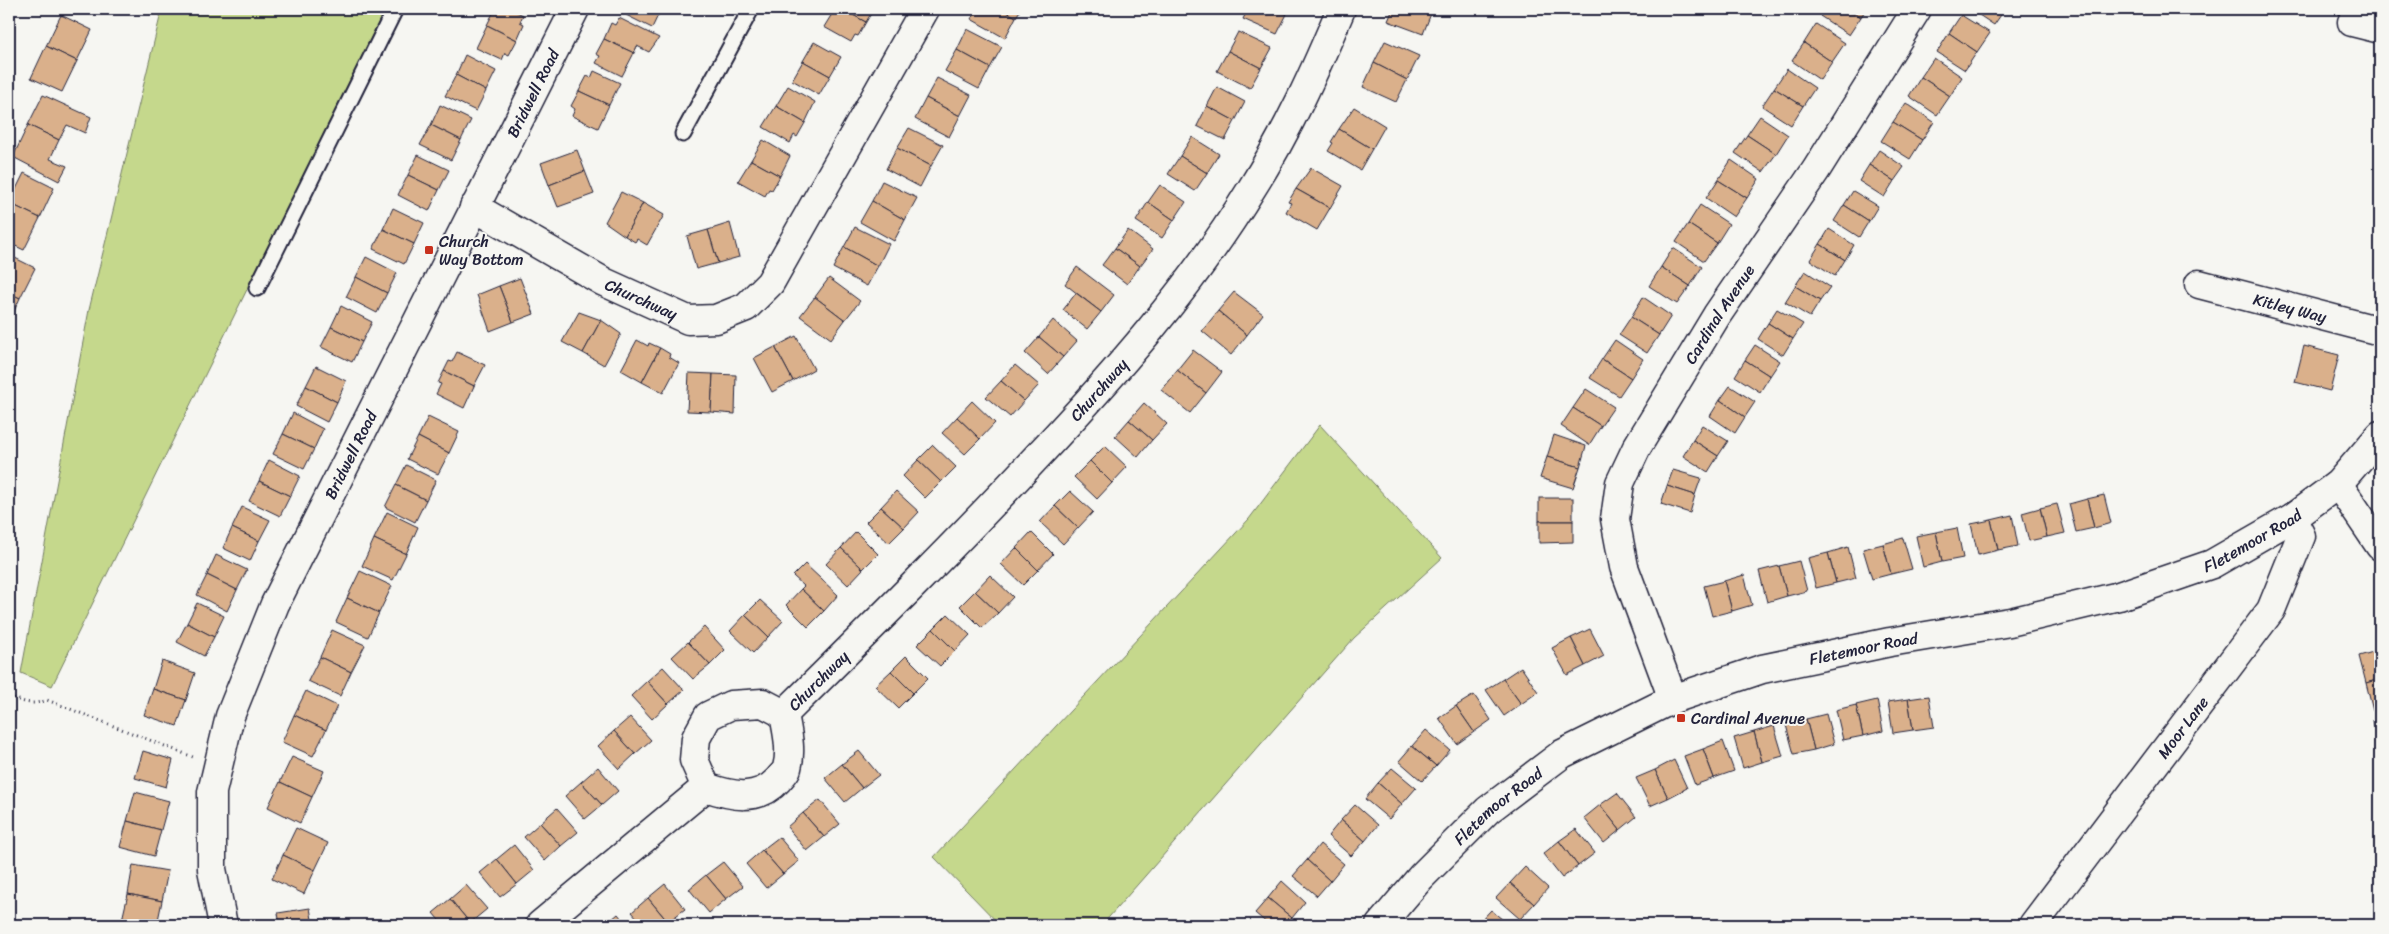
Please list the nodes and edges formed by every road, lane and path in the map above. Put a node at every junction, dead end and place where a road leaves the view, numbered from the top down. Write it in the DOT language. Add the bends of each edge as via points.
graph roads {
  1 [pos="395,9"];
  2 [pos="575,9"];
  3 [pos="751,9"];
  4 [pos="925,9"];
  5 [pos="1341,9"];
  6 [pos="1917,9"];
  7 [pos="2352,22"];
  8 [pos="2380,29"];
  9 [pos="683,134"];
  10 [pos="474,207"];
  11 [pos="2199,284"];
  12 [pos="257,288"];
  13 [pos="2380,331"];
  14 [pos="2380,435"];
  15 [pos="2338,484"];
  16 [pos="2292,518"];
  17 [pos="2380,546"];
  18 [pos="9,696"];
  19 [pos="1673,699"];
  20 [pos="784,714"];
  21 [pos="218,767"];
  22 [pos="706,787"];
  23 [pos="2047,920"];
  24 [pos="224,925"];
  25 [pos="540,925"];
  26 [pos="1380,925"];
  1 -- 12 [label="lane"];
  2 -- 10 [label="street, Bridwell Road"];
  3 -- 9 [label="lane"];
  4 -- 10 [label="street, Churchway" via="770,283 746,307 716,319 688,320 604,282"];
  5 -- 20 [label="street, Churchway" via="1309,86 1252,188 1188,282 1088,403 954,546"];
  6 -- 19 [label="street, Cardinal Avenue" via="1816,170 1717,315 1637,447 1620,483 1615,519 1624,567"];
  7 -- 8 [label="street"];
  10 -- 21 [label="street, Bridwell Road" via="275,604 230,716"];
  11 -- 13 [label="street, Kitley Way"];
  14 -- 15 [label="street, Fletemoor Road"];
  15 -- 16 [label="street, Fletemoor Road"];
  15 -- 17 [label="street"];
  16 -- 19 [label="street, Fletemoor Road" via="2212,564 2119,596 2010,622 1762,668"];
  16 -- 23 [label="street, Moor Lane" via="2301,536 2271,610"];
  18 -- 21 [label="path" via="24,703 36,704 47,700"];
  19 -- 26 [label="street, Fletemoor Road" via="1562,754 1488,810 1420,877"];
  20 -- 22 [label="street, Churchway" via="790,740 787,769 770,788 749,796 725,794"];
  20 -- 22 [label="street, Churchway" via="763,703 731,705 708,716 696,738 694,760"];
  21 -- 24 [label="street, Bridwell Road" via="212,792 212,869"];
  22 -- 25 [label="street"];
}
